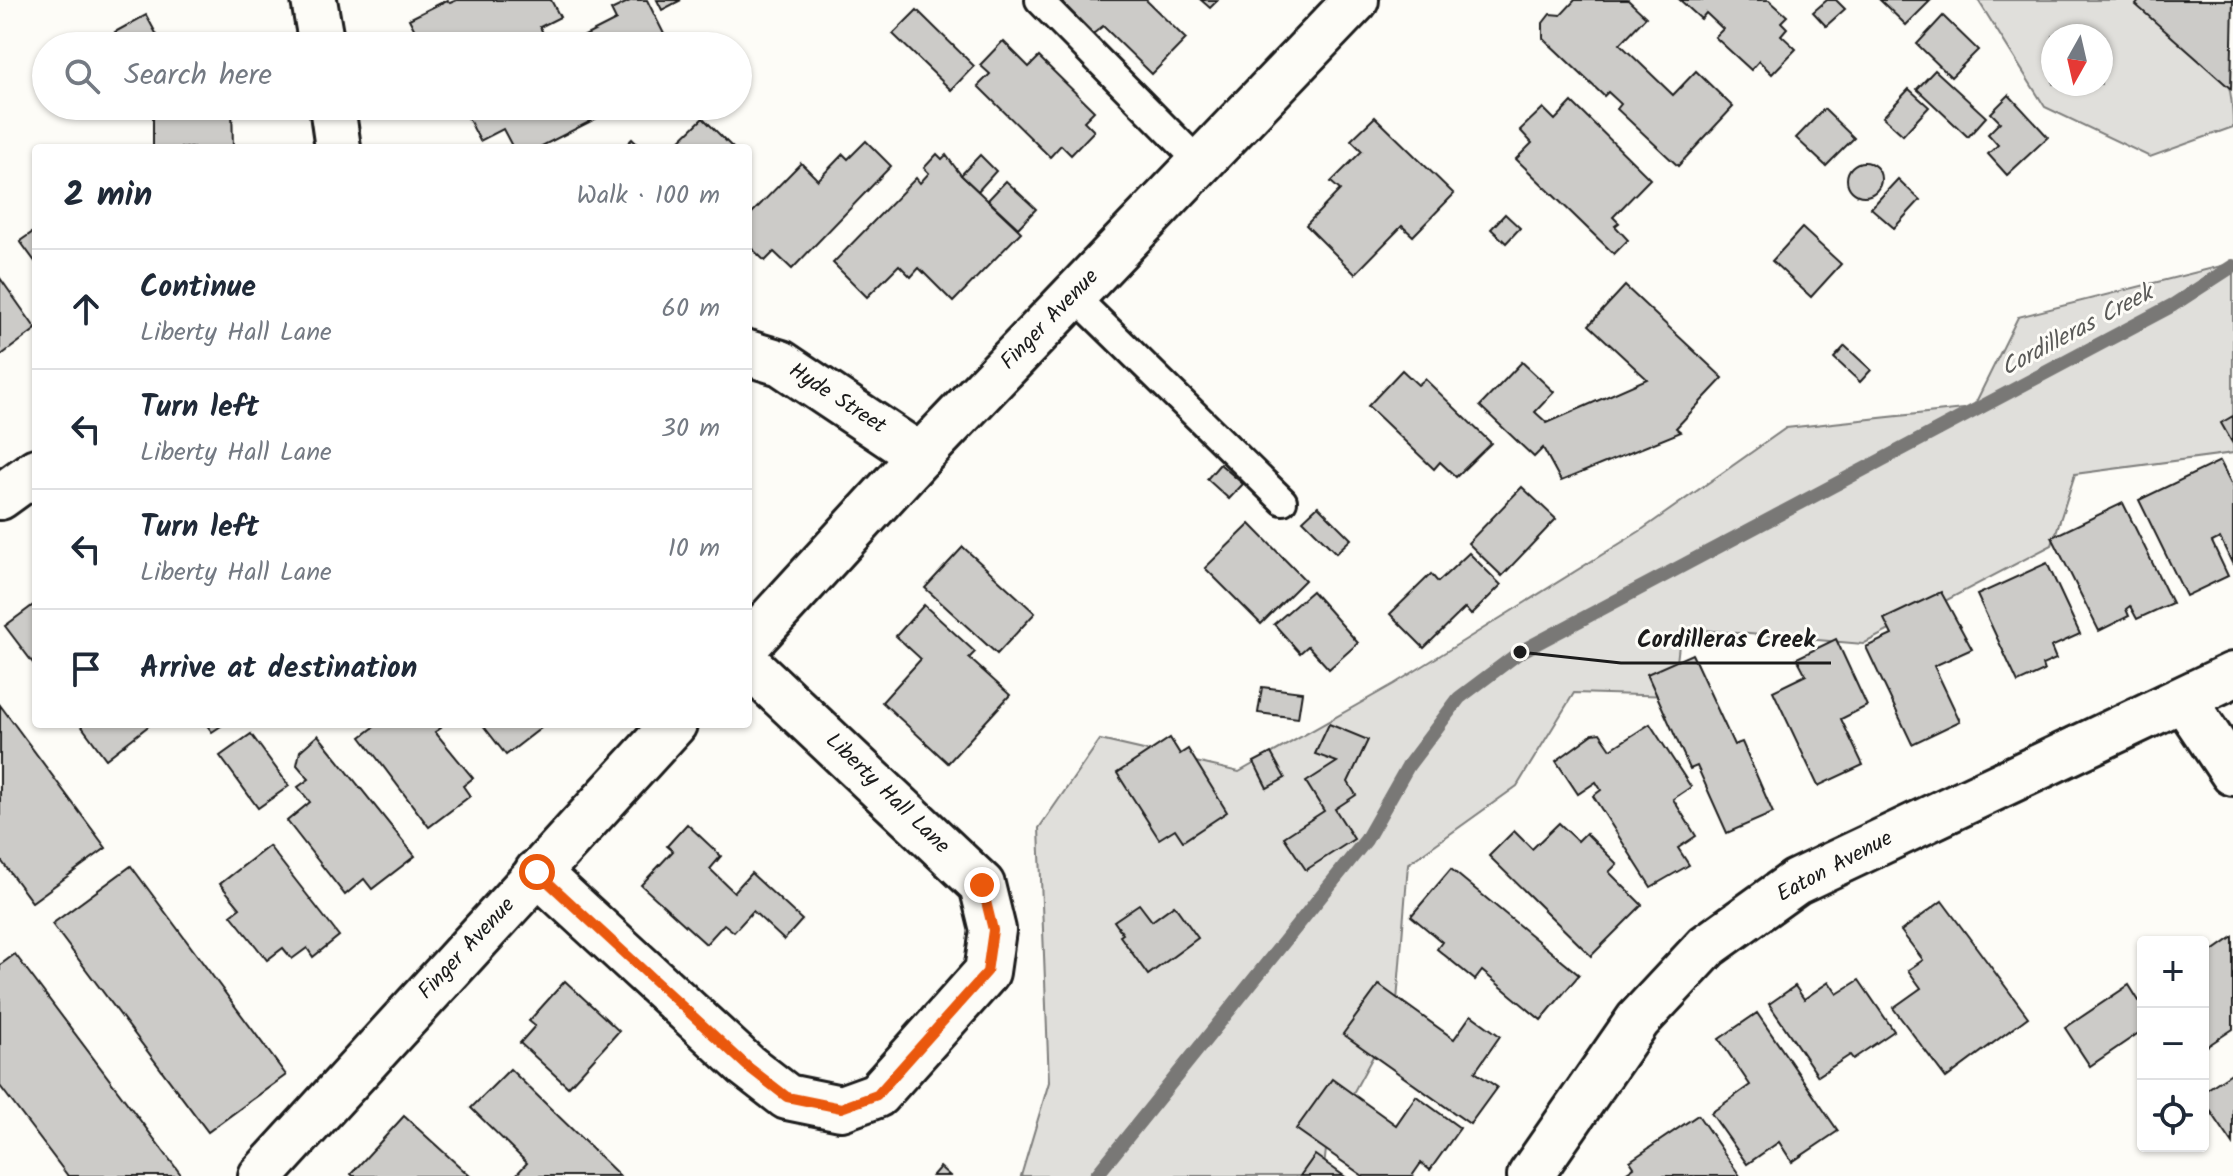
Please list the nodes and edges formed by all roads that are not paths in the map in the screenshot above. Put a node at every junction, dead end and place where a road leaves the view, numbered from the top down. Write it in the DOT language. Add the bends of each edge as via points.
graph roads {
  1 [pos="314,0"];
  2 [pos="1039,0"];
  3 [pos="1356,0"];
  4 [pos="320,32"];
  5 [pos="334,120"];
  6 [pos="337,144"];
  7 [pos="1200,163"];
  8 [pos="1074,296"];
  9 [pos="752,354"];
  10 [pos="920,456"];
  11 [pos="32,474"];
  12 [pos="0,497"];
  13 [pos="1283,501"];
  14 [pos="752,640"];
  15 [pos="752,668"];
  16 [pos="2233,675"];
  17 [pos="2184,700"];
  18 [pos="670,728"];
  19 [pos="2233,773"];
  20 [pos="537,872"];
  21 [pos="261,1176"];
  22 [pos="1530,1176"];
  1 -- 4 [label="street"];
  2 -- 7 [label="lane"];
  3 -- 7 [label="street, Finger Avenue"];
  5 -- 6 [label="street"];
  7 -- 8 [label="street, Finger Avenue"];
  8 -- 10 [label="street, Finger Avenue"];
  8 -- 13 [label="lane"];
  9 -- 10 [label="street, Hyde Street" via="781,363"];
  10 -- 14 [label="street, Finger Avenue"];
  11 -- 12 [label="street"];
  15 -- 20 [label="street, Liberty Hall Lane" via="982,885 993,930 987,972 877,1095 841,1108 787,1097"];
  16 -- 17 [label="street, Eaton Avenue"];
  17 -- 19 [label="street"];
  17 -- 22 [label="street, Eaton Avenue" via="1796,882 1707,946 1638,1020"];
  18 -- 20 [label="street, Finger Avenue"];
  20 -- 21 [label="street, Finger Avenue"];
}
